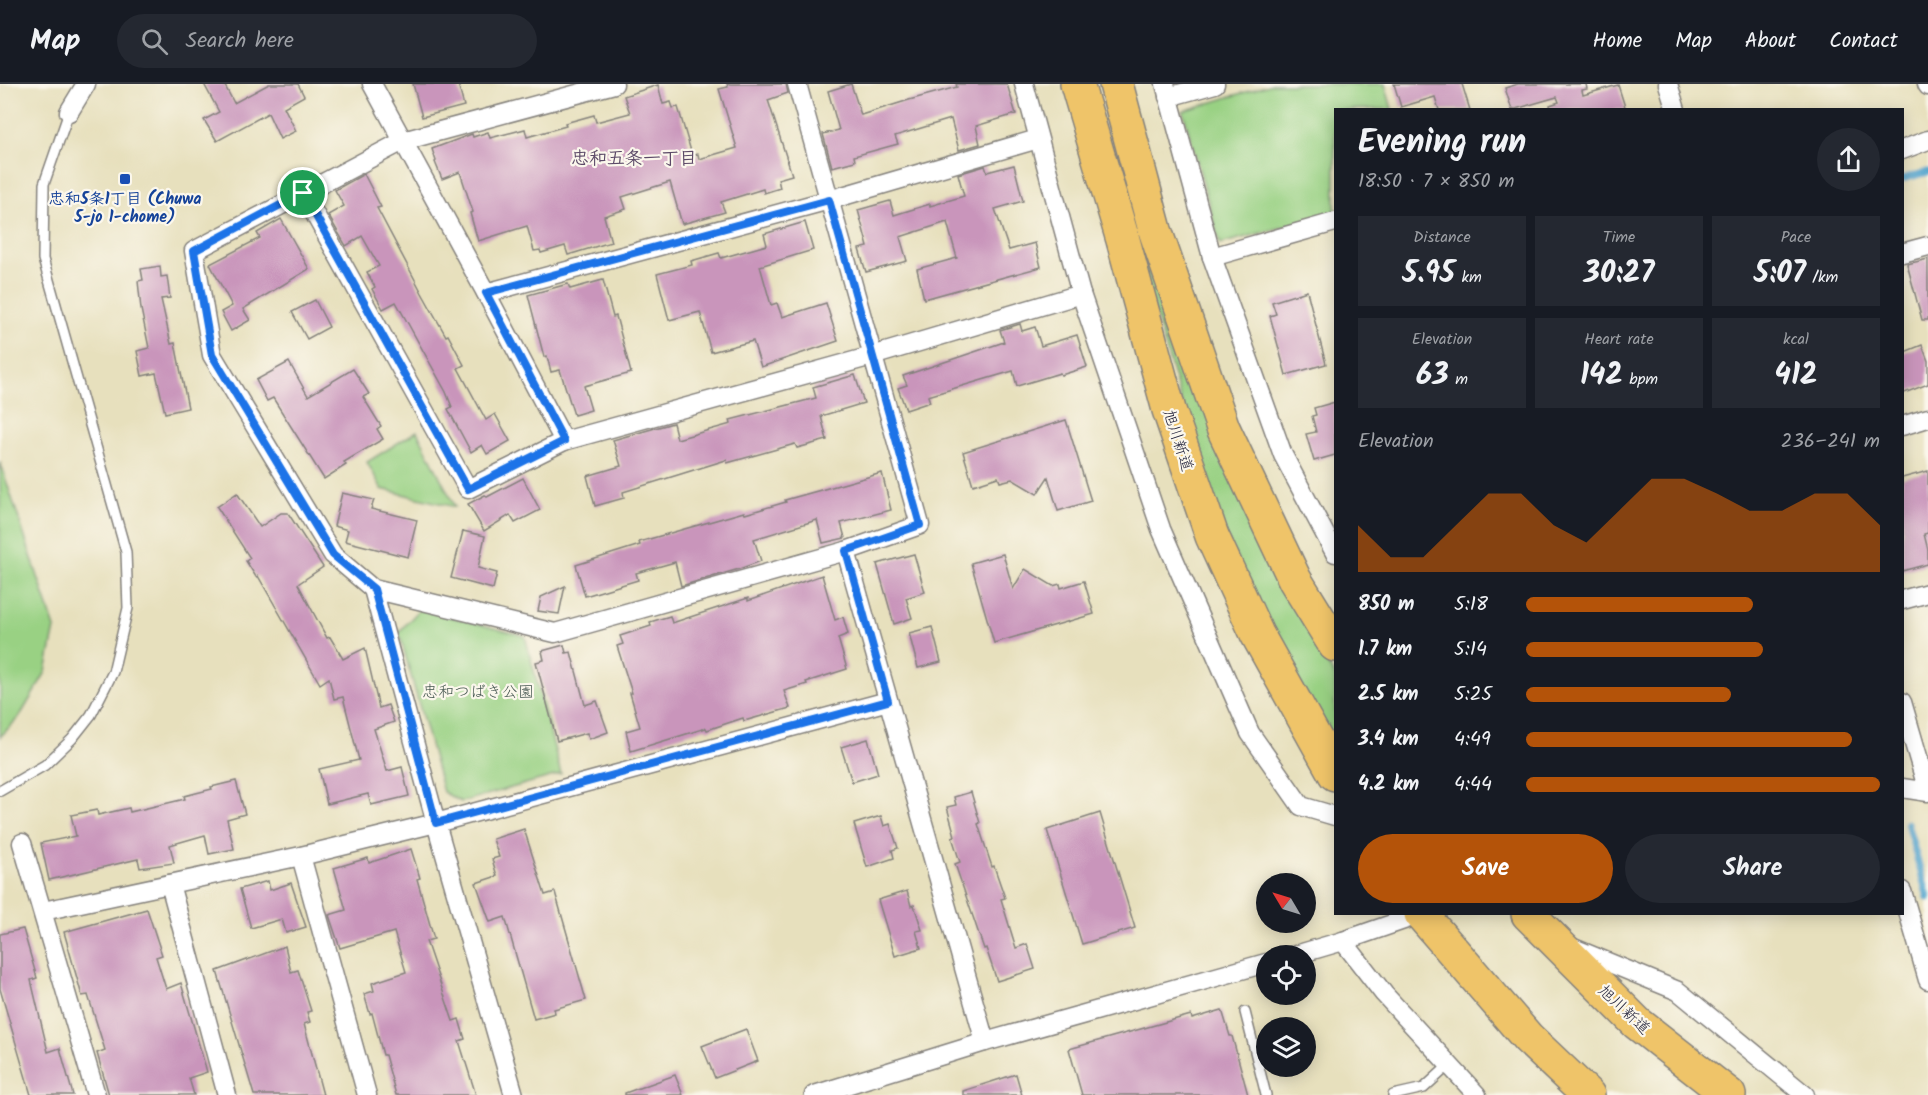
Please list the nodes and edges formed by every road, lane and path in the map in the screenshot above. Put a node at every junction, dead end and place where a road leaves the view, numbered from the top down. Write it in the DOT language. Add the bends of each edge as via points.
graph roads {
  1 [pos="86,84"];
  2 [pos="372,84"];
  3 [pos="614,84"];
  4 [pos="797,84"];
  5 [pos="1024,84"];
  6 [pos="1077,84"];
  7 [pos="1116,84"];
  8 [pos="1215,84"];
  9 [pos="1668,84"];
  10 [pos="1166,90"];
  11 [pos="1675,108"];
  12 [pos="69,112"];
  13 [pos="1038,139"];
  14 [pos="1928,140"];
  15 [pos="403,141"];
  16 [pos="1904,149"];
  17 [pos="303,193"];
  18 [pos="829,200"];
  19 [pos="1334,222"];
  20 [pos="1928,246"];
  21 [pos="1904,252"];
  22 [pos="1212,257"];
  23 [pos="486,293"];
  24 [pos="1081,294"];
  25 [pos="872,356"];
  26 [pos="1928,418"];
  27 [pos="1904,425"];
  28 [pos="564,441"];
  29 [pos="846,551"];
  30 [pos="1334,551"];
  31 [pos="374,589"];
  32 [pos="1928,593"];
  33 [pos="1904,599"];
  34 [pos="1334,643"];
  35 [pos="888,701"];
  36 [pos="1904,709"];
  37 [pos="1334,772"];
  38 [pos="1904,788"];
  39 [pos="0,791"];
  40 [pos="1928,791"];
  41 [pos="1334,816"];
  42 [pos="436,823"];
  43 [pos="22,843"];
  44 [pos="301,856"];
  45 [pos="170,884"];
  46 [pos="1904,898"];
  47 [pos="43,911"];
  48 [pos="1418,915"];
  49 [pos="1422,915"];
  50 [pos="1529,915"];
  51 [pos="1553,940"];
  52 [pos="1343,941"];
  53 [pos="1316,949"];
  54 [pos="1256,966"];
  55 [pos="1928,980"];
  56 [pos="1245,1012"];
  57 [pos="985,1042"];
  58 [pos="1449,1065"];
  59 [pos="1409,1093"];
  60 [pos="96,1095"];
  61 [pos="227,1095"];
  62 [pos="367,1095"];
  63 [pos="514,1095"];
  64 [pos="814,1095"];
  65 [pos="1266,1095"];
  66 [pos="1393,1095"];
  67 [pos="1477,1095"];
  68 [pos="1588,1095"];
  69 [pos="1729,1095"];
  70 [pos="1805,1095"];
  1 -- 12 [label="street"];
  2 -- 15 [label="street"];
  3 -- 15 [label="street"];
  4 -- 18 [label="street"];
  5 -- 13 [label="street"];
  6 -- 37 [label="highway, 旭川新道" via="1169,410 1212,536 1257,634"];
  7 -- 34 [label="highway" via="1155,230 1223,428 1295,580"];
  8 -- 10 [label="street"];
  9 -- 11 [label="street"];
  10 -- 22 [label="street"];
  12 -- 39 [label="lane" via="44,184 44,259 126,552 128,608 113,672 91,715 45,765"];
  13 -- 18 [label="street"];
  13 -- 24 [label="street"];
  14 -- 16 [label="street"];
  15 -- 17 [label="street"];
  15 -- 23 [label="street"];
  17 -- 28 [label="street" via="468,489"];
  17 -- 31 [label="street" via="194,251 212,355 333,555"];
  18 -- 23 [label="street"];
  18 -- 25 [label="street"];
  19 -- 22 [label="street"];
  20 -- 21 [label="street"];
  22 -- 30 [label="street" via="1283,455"];
  23 -- 28 [label="street"];
  24 -- 25 [label="street"];
  24 -- 41 [label="street" via="1161,529 1250,733 1301,806"];
  25 -- 28 [label="street"];
  25 -- 29 [label="street" via="920,525"];
  26 -- 27 [label="street"];
  29 -- 31 [label="street" via="555,633"];
  29 -- 35 [label="street"];
  31 -- 42 [label="street"];
  32 -- 33 [label="street"];
  35 -- 42 [label="street"];
  35 -- 57 [label="street"];
  36 -- 40 [label="street"];
  38 -- 40 [label="street"];
  42 -- 44 [label="street"];
  42 -- 63 [label="street"];
  43 -- 47 [label="street"];
  44 -- 45 [label="street"];
  44 -- 62 [label="street"];
  45 -- 47 [label="street"];
  45 -- 61 [label="street"];
  46 -- 55 [label="street"];
  47 -- 60 [label="street"];
  48 -- 52 [label="street"];
  49 -- 68 [label="highway" via="1528,1038"];
  50 -- 51 [label="highway, 旭川新道"];
  51 -- 69 [label="highway, 旭川新道" via="1637,1023"];
  51 -- 70 [label="street" via="1678,991"];
  52 -- 53 [label="street"];
  52 -- 58 [label="street" via="1384,994"];
  54 -- 57 [label="street"];
  56 -- 65 [label="lane"];
  57 -- 64 [label="street"];
  58 -- 59 [label="lane" via="1424,1088"];
  58 -- 67 [label="street"];
  59 -- 66 [label="lane"];
}
